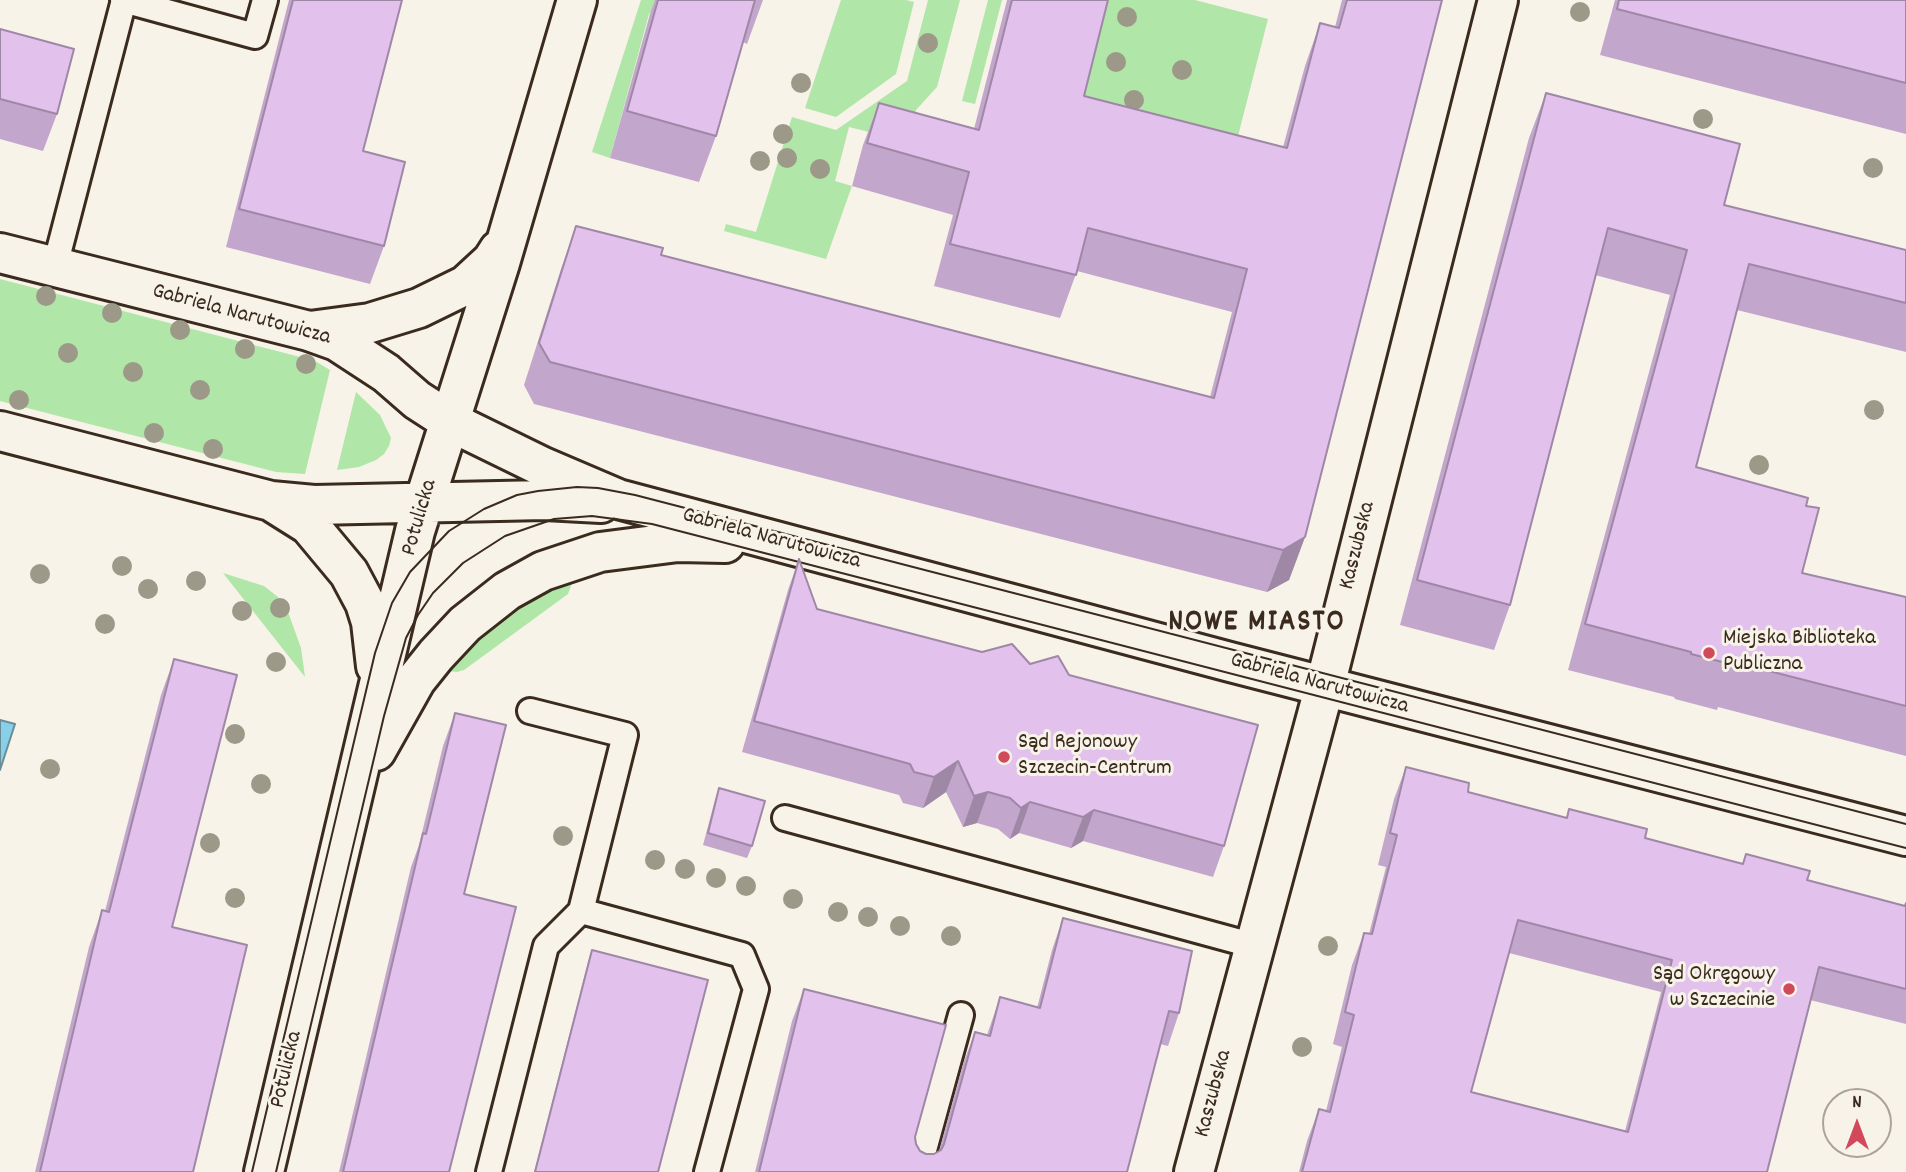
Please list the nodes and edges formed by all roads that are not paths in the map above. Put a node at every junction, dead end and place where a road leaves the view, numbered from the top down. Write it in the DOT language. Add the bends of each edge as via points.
graph roads {
  1 [pos="123,0"];
  2 [pos="265,0"];
  3 [pos="577,0"];
  4 [pos="1498,0"];
  5 [pos="508,236"];
  6 [pos="0,253"];
  7 [pos="55,266"];
  8 [pos="309,331"];
  9 [pos="451,422"];
  10 [pos="0,431"];
  11 [pos="271,501"];
  12 [pos="424,501"];
  13 [pos="652,509"];
  14 [pos="808,550"];
  15 [pos="1325,686"];
  16 [pos="530,711"];
  17 [pos="372,714"];
  18 [pos="351,806"];
  19 [pos="785,818"];
  20 [pos="1906,836"];
  21 [pos="581,911"];
  22 [pos="1255,946"];
  23 [pos="961,1015"];
  24 [pos="264,1172"];
  25 [pos="489,1172"];
  26 [pos="707,1172"];
  27 [pos="918,1172"];
  28 [pos="1194,1172"];
  1 -- 2 [label="lane" via="255,36"];
  1 -- 7 [label="lane"];
  3 -- 5 [label="street, Potulicka"];
  4 -- 15 [label="street, Kaszubska"];
  5 -- 8 [label="street, Potulicka" via="492,261 453,293 388,319"];
  5 -- 9 [label="street, Potulicka"];
  6 -- 7 [label="street, Gabriela Narutowicza"];
  7 -- 8 [label="street, Gabriela Narutowicza"];
  8 -- 9 [label="street, Gabriela Narutowicza" via="352,350"];
  9 -- 12 [label="street, Potulicka"];
  9 -- 13 [label="street, Gabriela Narutowicza" via="590,488"];
  10 -- 11 [label="street, Gabriela Narutowicza"];
  11 -- 12 [label="street, Gabriela Narutowicza" via="314,505"];
  11 -- 17 [label="street, Gabriela Narutowicza" via="320,536 365,603 376,671"];
  12 -- 13 [label="street, Gabriela Narutowicza" via="545,500"];
  12 -- 17 [label="street, Potulicka"];
  13 -- 14 [label="street, Gabriela Narutowicza"];
  14 -- 15 [label="street, Gabriela Narutowicza"];
  14 -- 18 [label="street, Potulicka" via="665,543 565,562 507,591 478,613 416,680"];
  15 -- 20 [label="street, Gabriela Narutowicza"];
  15 -- 22 [label="street, Kaszubska"];
  16 -- 21 [label="lane" via="625,735"];
  17 -- 18 [label="street, Potulicka"];
  18 -- 24 [label="street, Potulicka"];
  19 -- 22 [label="lane"];
  21 -- 25 [label="lane" via="546,946"];
  21 -- 26 [label="lane" via="742,955 756,989"];
  22 -- 28 [label="street, Kaszubska"];
  23 -- 27 [label="lane"];
}
